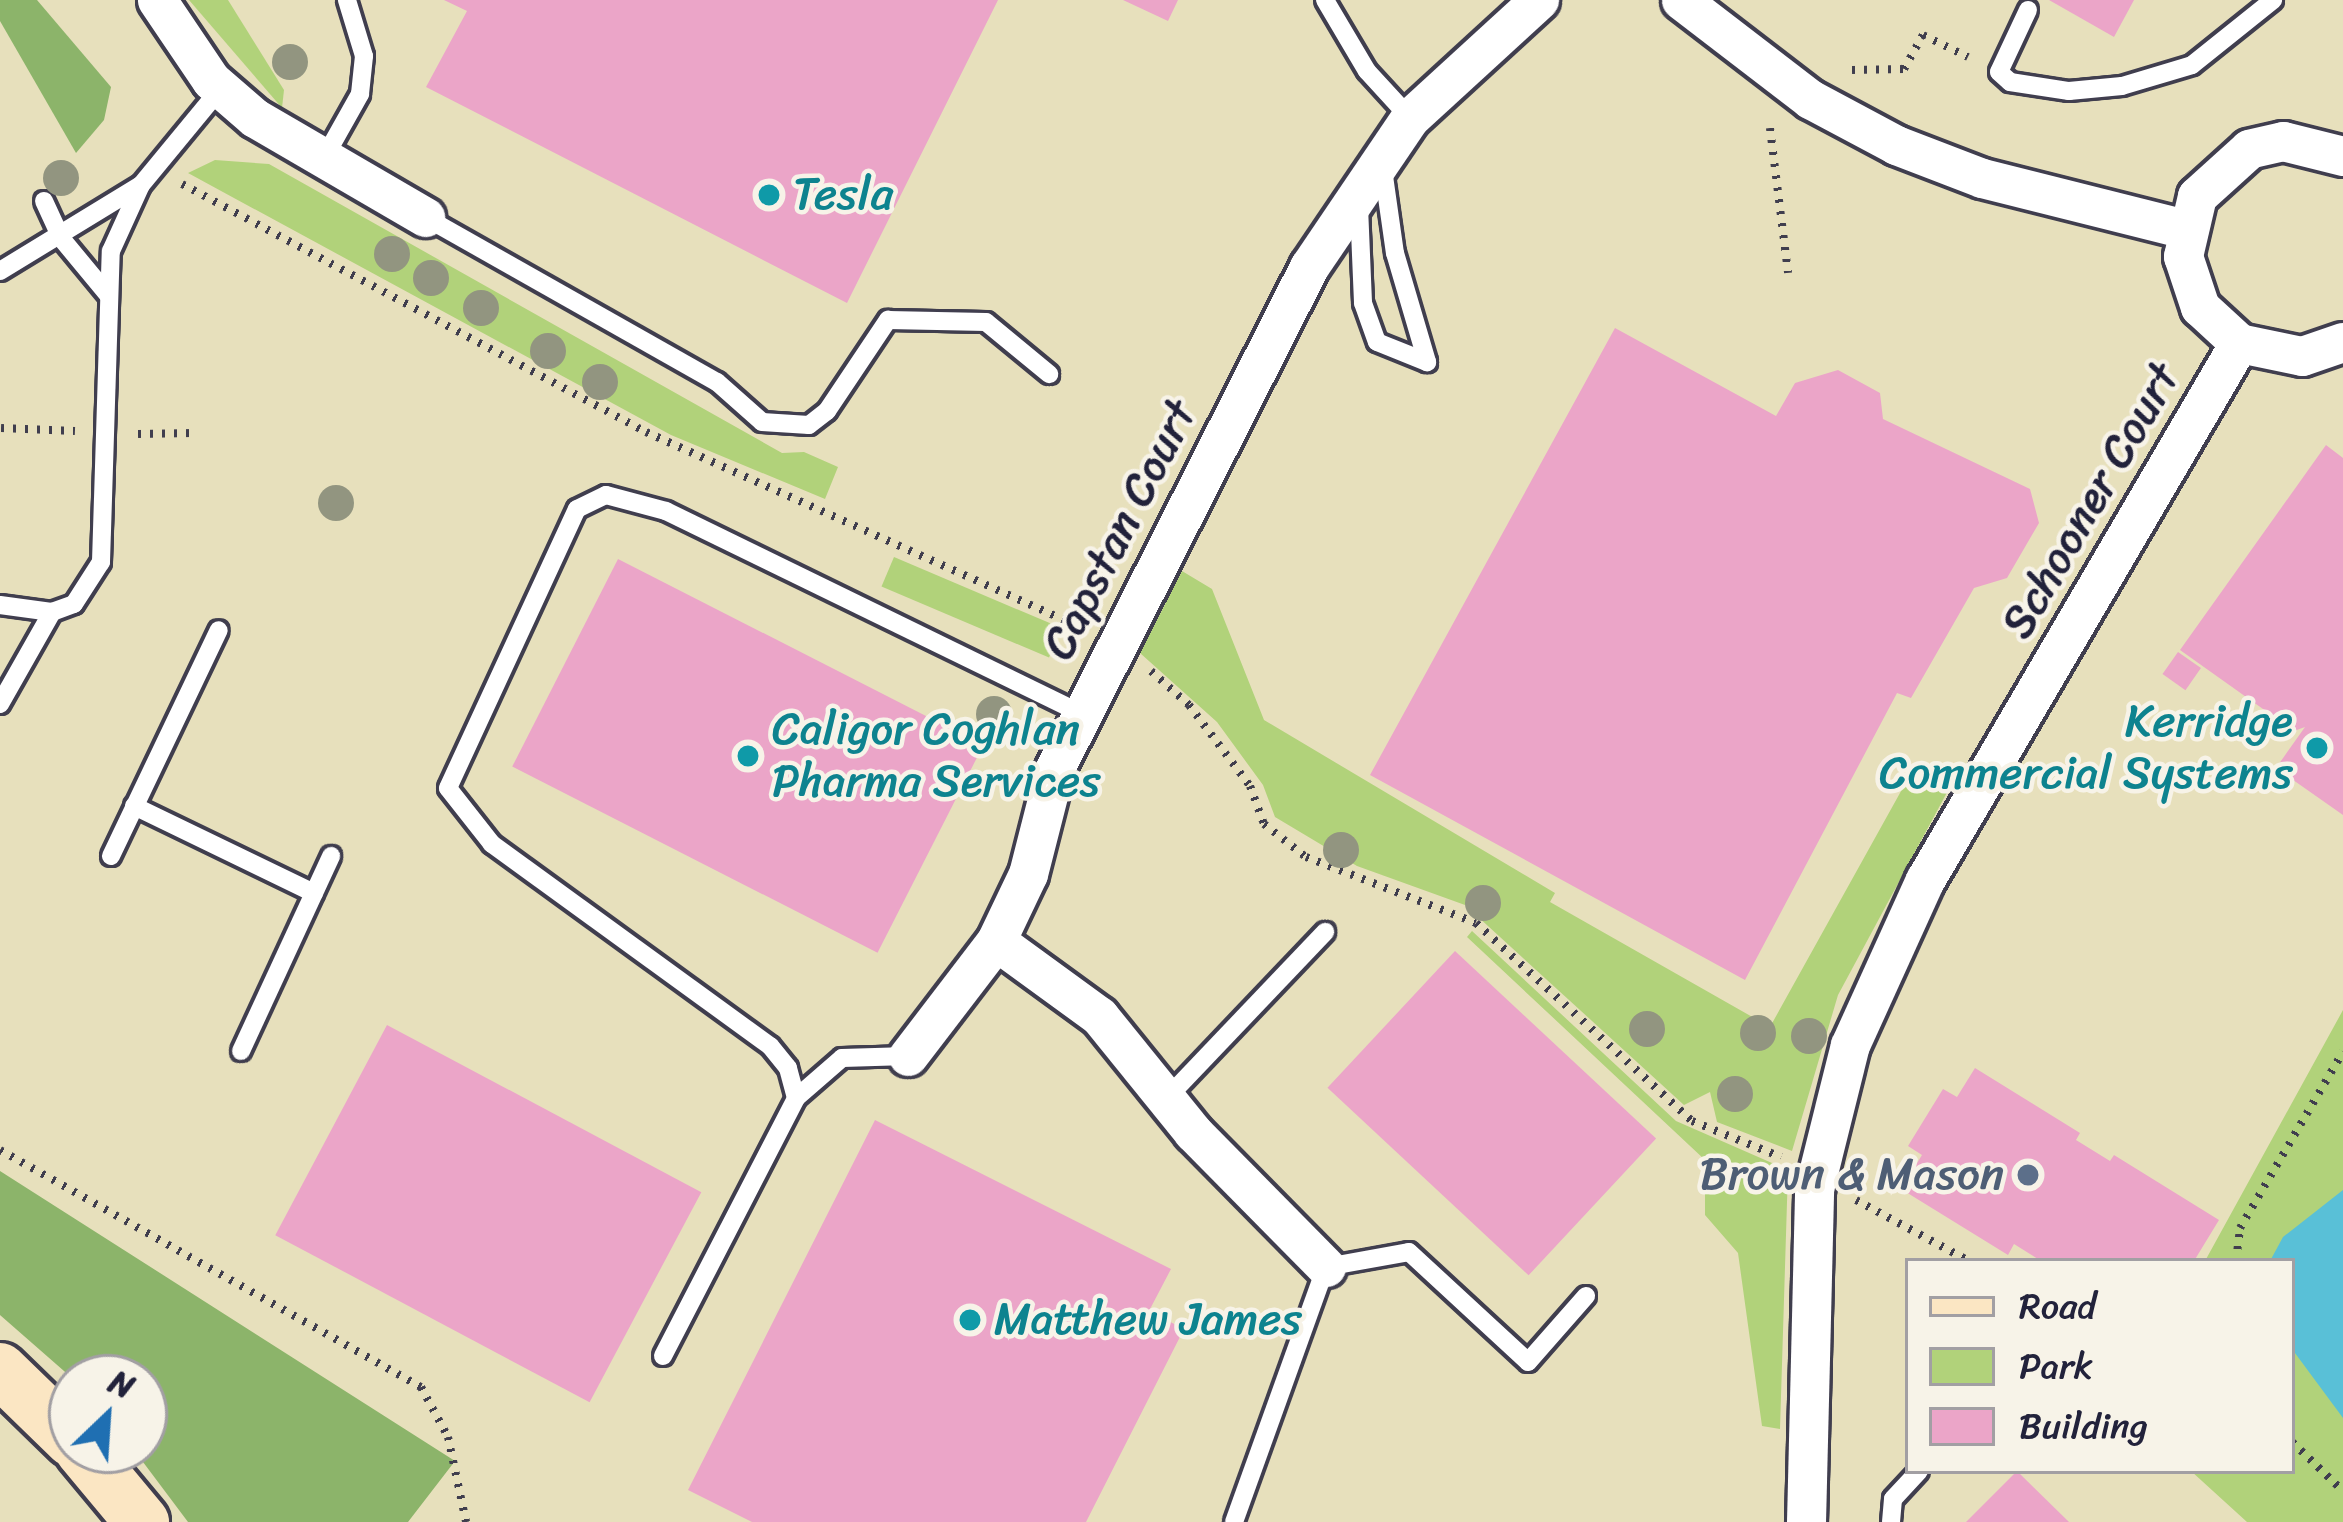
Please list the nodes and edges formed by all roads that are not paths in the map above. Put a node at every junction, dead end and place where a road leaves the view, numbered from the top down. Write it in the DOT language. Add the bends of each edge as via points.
graph roads {
  1 [pos="157,0"];
  2 [pos="347,0"];
  3 [pos="1325,0"];
  4 [pos="1539,0"];
  5 [pos="1681,0"];
  6 [pos="2273,0"];
  7 [pos="2028,10"];
  8 [pos="221,88"];
  9 [pos="1410,118"];
  10 [pos="2343,156"];
  11 [pos="323,160"];
  12 [pos="1369,168"];
  13 [pos="141,185"];
  14 [pos="44,201"];
  15 [pos="425,217"];
  16 [pos="2185,229"];
  17 [pos="62,238"];
  18 [pos="0,271"];
  19 [pos="109,296"];
  20 [pos="2343,342"];
  21 [pos="2239,343"];
  22 [pos="1049,374"];
  23 [pos="0,605"];
  24 [pos="52,611"];
  25 [pos="218,630"];
  26 [pos="0,704"];
  27 [pos="1080,713"];
  28 [pos="134,806"];
  29 [pos="111,856"];
  30 [pos="331,856"];
  31 [pos="314,893"];
  32 [pos="1325,932"];
  33 [pos="996,940"];
  34 [pos="242,1052"];
  35 [pos="908,1056"];
  36 [pos="796,1097"];
  37 [pos="1166,1099"];
  38 [pos="1325,1267"];
  39 [pos="1586,1296"];
  40 [pos="663,1356"];
  41 [pos="0,1370"];
  42 [pos="48,1417"];
  43 [pos="102,1474"];
  44 [pos="1916,1474"];
  45 [pos="142,1522"];
  46 [pos="1234,1522"];
  47 [pos="1806,1522"];
  48 [pos="1891,1522"];
  1 -- 8 [label="street"];
  2 -- 11 [label="lane" via="364,56 360,94"];
  3 -- 9 [label="lane" via="1367,71"];
  4 -- 9 [label="street, Capstan Court"];
  5 -- 16 [label="street" via="1810,99 1896,145 1982,178"];
  6 -- 7 [label="lane" via="2192,65 2122,86 2069,91 2010,82 1999,71"];
  8 -- 11 [label="street"];
  8 -- 13 [label="lane"];
  9 -- 12 [label="street, Capstan Court"];
  10 -- 16 [label="street" via="2283,141 2249,149 2208,182"];
  11 -- 15 [label="street"];
  12 -- 12 [label="lane" via="1364,303 1377,341 1427,362"];
  12 -- 27 [label="street, Capstan Court"];
  13 -- 17 [label="lane"];
  13 -- 19 [label="lane" via="111,251"];
  14 -- 17 [label="lane"];
  15 -- 22 [label="lane" via="717,382 762,422 809,425 827,411 888,320 986,322"];
  16 -- 21 [label="street" via="2186,269 2200,307"];
  17 -- 18 [label="lane"];
  17 -- 19 [label="lane"];
  19 -- 24 [label="lane" via="101,562 89,589"];
  20 -- 21 [label="street" via="2302,356"];
  21 -- 47 [label="street, Schooner Court" via="1925,880 1850,1045 1815,1181"];
  23 -- 24 [label="lane"];
  24 -- 26 [label="lane"];
  25 -- 28 [label="lane"];
  27 -- 33 [label="street, Capstan Court" via="1055,767 1028,874"];
  27 -- 36 [label="lane" via="667,511 606,495 577,509 448,788 492,844 770,1046 788,1068"];
  28 -- 29 [label="lane"];
  28 -- 31 [label="lane"];
  30 -- 31 [label="lane"];
  31 -- 34 [label="lane"];
  32 -- 37 [label="lane"];
  33 -- 35 [label="street, Capstan Court"];
  33 -- 37 [label="street" via="1099,1016"];
  35 -- 36 [label="lane" via="842,1058"];
  36 -- 40 [label="lane"];
  37 -- 38 [label="street"];
  38 -- 39 [label="lane" via="1408,1252 1528,1362"];
  38 -- 46 [label="lane"];
  41 -- 42 [label="main road"];
  43 -- 45 [label="main road"];
  44 -- 48 [label="lane" via="1894,1499"];
}
